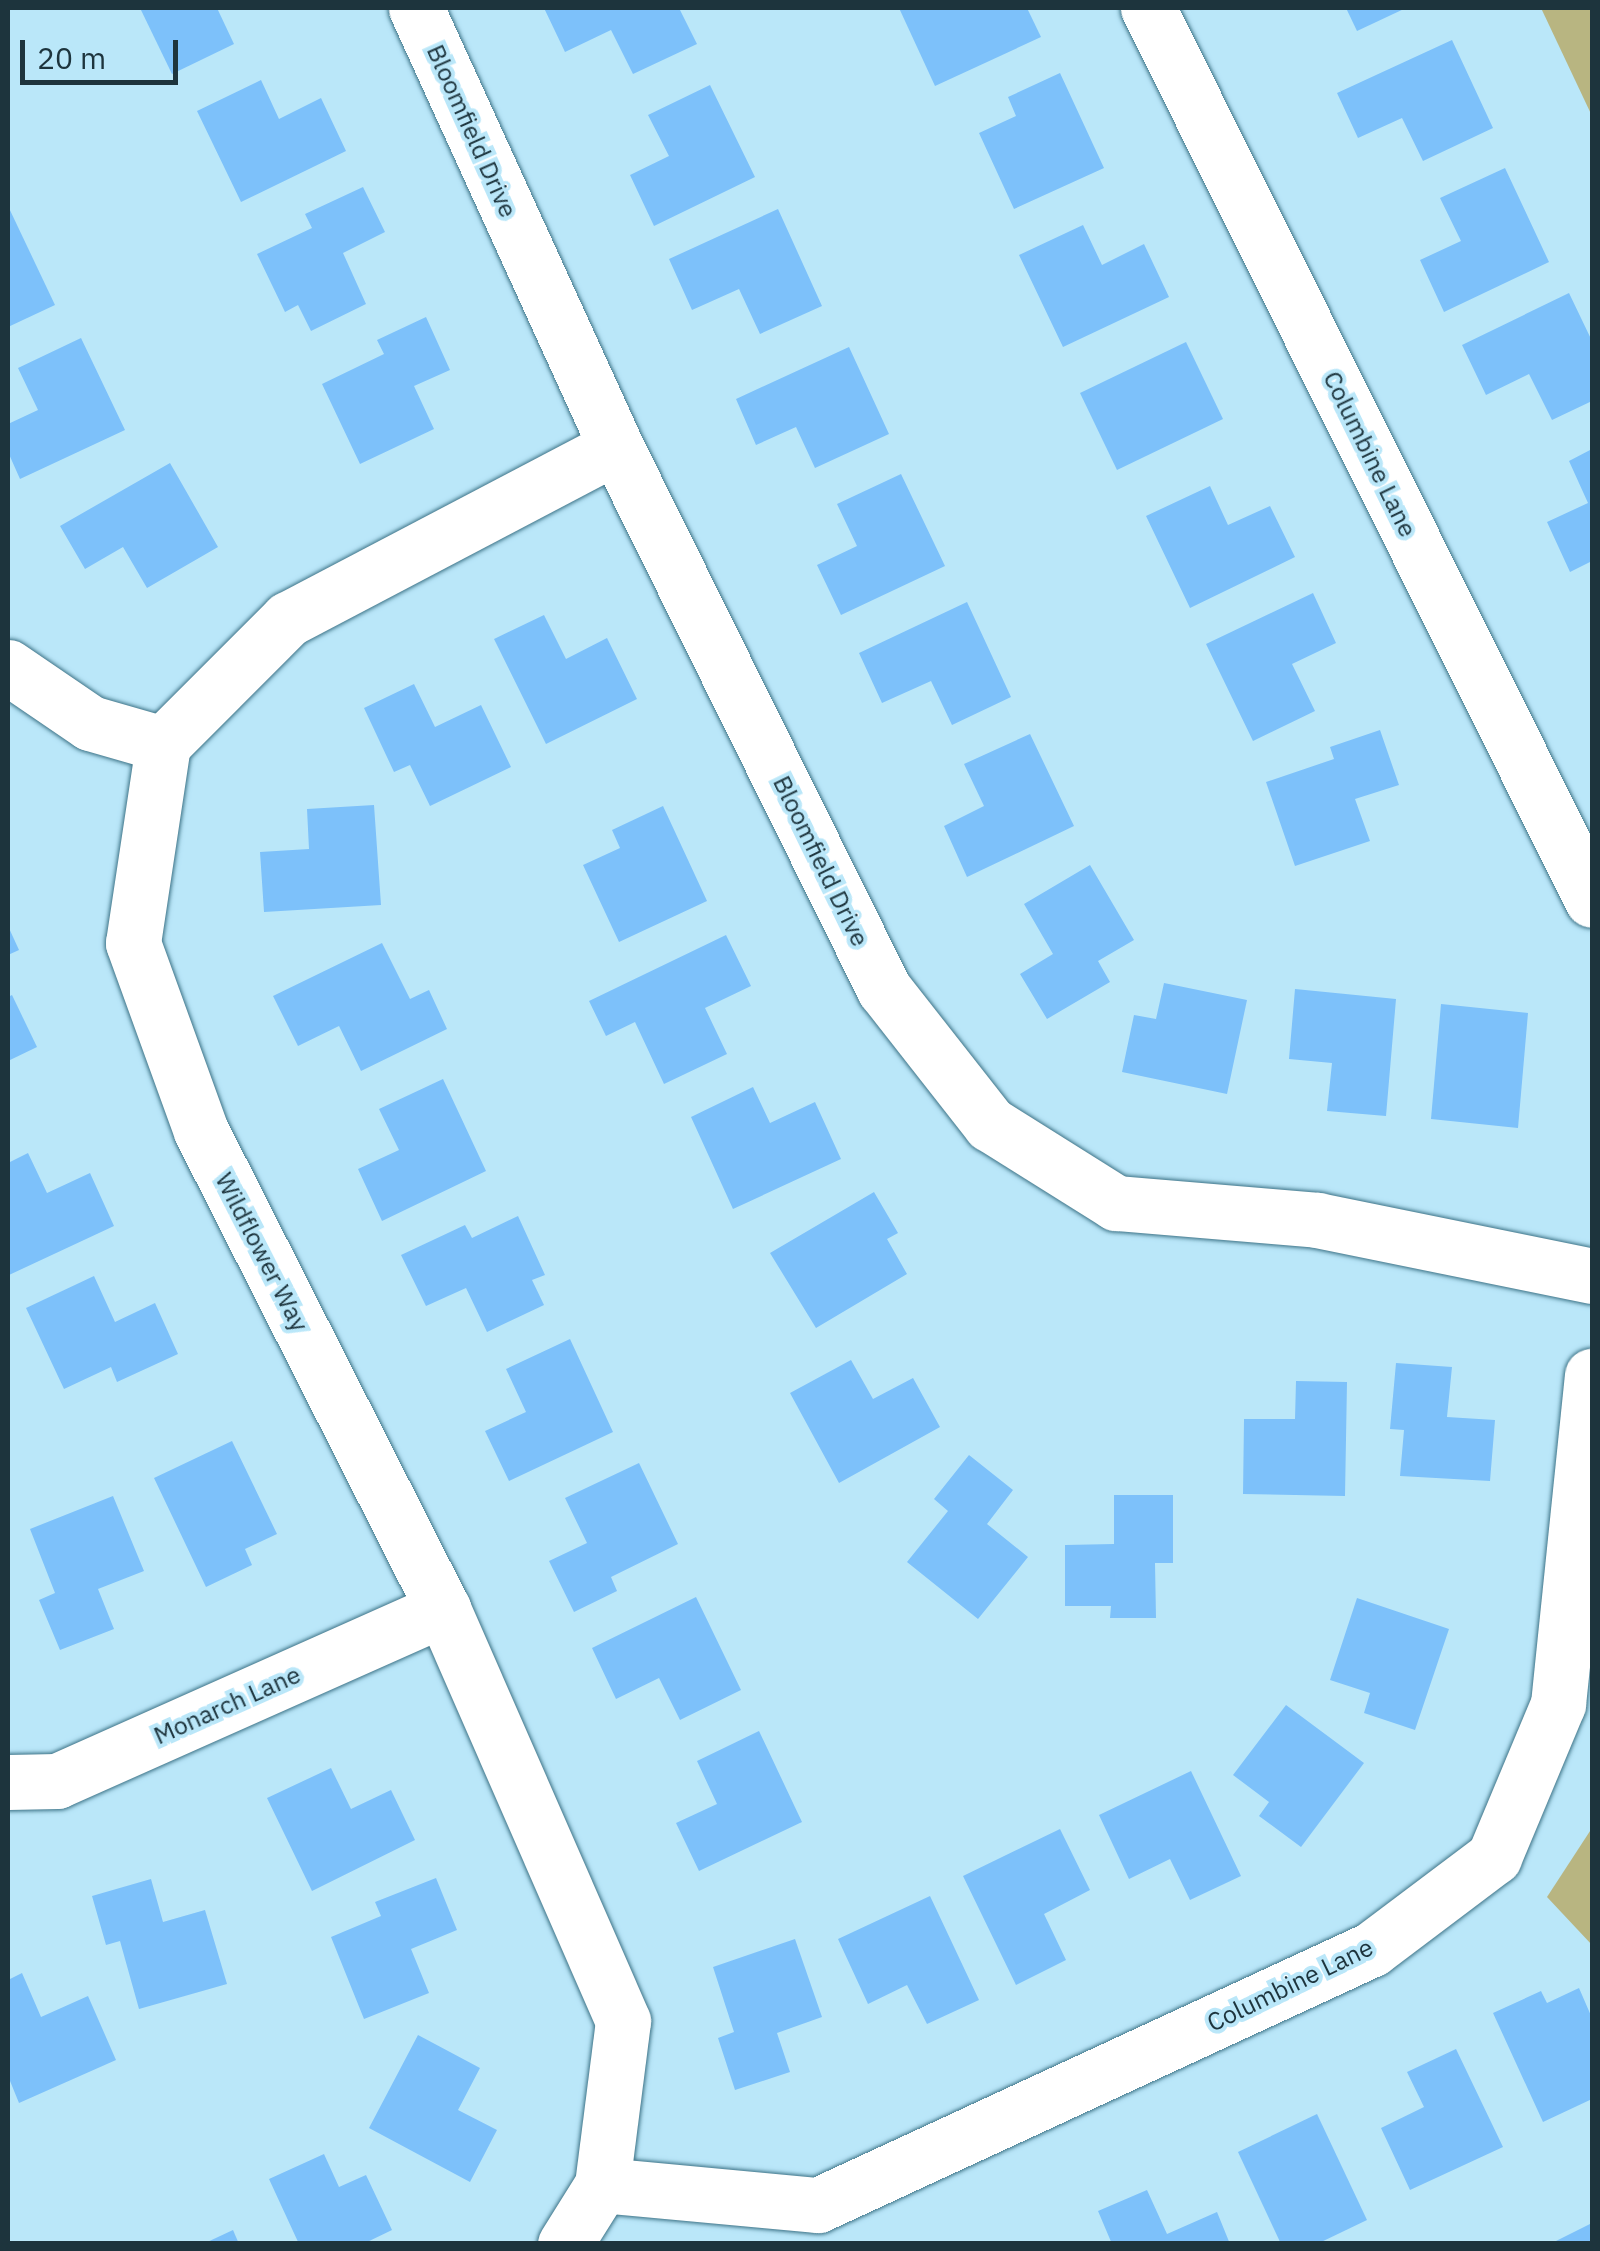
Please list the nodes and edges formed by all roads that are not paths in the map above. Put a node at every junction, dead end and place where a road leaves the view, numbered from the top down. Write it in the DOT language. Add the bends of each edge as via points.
graph roads {
  1 [pos="416,8"];
  2 [pos="1148,8"];
  3 [pos="616,448"];
  4 [pos="8,666"];
  5 [pos="163,744"];
  6 [pos="1592,900"];
  7 [pos="1592,1276"];
  8 [pos="1592,1376"];
  9 [pos="443,1609"];
  10 [pos="8,1782"];
  11 [pos="602,2185"];
  12 [pos="566,2244"];
  1 -- 3 [label="street, Bloomfield Drive"];
  2 -- 6 [label="street, Columbine Lane"];
  3 -- 5 [label="street" via="288,619"];
  3 -- 7 [label="street, Bloomfield Drive" via="884,988 990,1124 1116,1203 1317,1220"];
  4 -- 5 [label="street" via="90,723"];
  5 -- 9 [label="street, Wildflower Way" via="133,943 201,1131"];
  8 -- 11 [label="street, Columbine Lane" via="1558,1704 1494,1857 1372,1949 818,2205"];
  9 -- 10 [label="street, Monarch Lane" via="57,1781"];
  9 -- 11 [label="street, Wildflower Way" via="623,2021"];
  11 -- 12 [label="street, Wildflower Way"];
}
